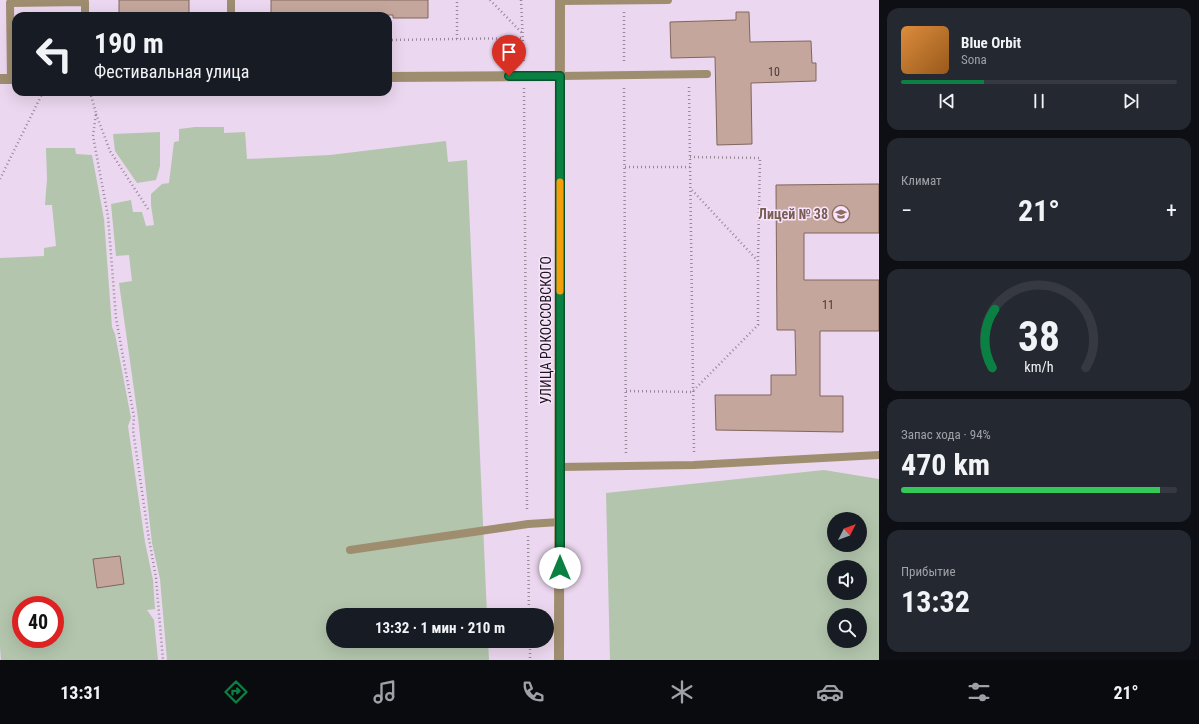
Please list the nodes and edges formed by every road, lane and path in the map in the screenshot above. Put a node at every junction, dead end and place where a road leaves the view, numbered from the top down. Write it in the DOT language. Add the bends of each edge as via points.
graph roads {
  1 [pos="231,0"];
  2 [pos="457,0"];
  3 [pos="490,0"];
  4 [pos="521,0"];
  5 [pos="560,0"];
  6 [pos="668,0"];
  7 [pos="624,1"];
  8 [pos="85,12"];
  9 [pos="231,12"];
  10 [pos="523,34"];
  11 [pos="524,38"];
  12 [pos="457,39"];
  13 [pos="392,40"];
  14 [pos="12,41"];
  15 [pos="689,74"];
  16 [pos="707,74"];
  17 [pos="624,75"];
  18 [pos="524,76"];
  19 [pos="560,76"];
  20 [pos="392,77"];
  21 [pos="0,79"];
  22 [pos="12,79"];
  23 [pos="41,96"];
  24 [pos="91,96"];
  25 [pos="96,113"];
  26 [pos="690,157"];
  27 [pos="625,167"];
  28 [pos="690,167"];
  29 [pos="0,179"];
  30 [pos="690,189"];
  31 [pos="148,209"];
  32 [pos="758,261"];
  33 [pos="626,391"];
  34 [pos="692,392"];
  35 [pos="879,455"];
  36 [pos="694,464"];
  37 [pos="626,465"];
  38 [pos="560,467"];
  39 [pos="560,522"];
  40 [pos="528,524"];
  41 [pos="350,550"];
  42 [pos="529,608"];
  43 [pos="530,648"];
  44 [pos="163,660"];
  45 [pos="530,660"];
  46 [pos="559,660"];
  1 -- 9 [label="lane"];
  2 -- 12 [label="path"];
  3 -- 10 [label="path"];
  4 -- 10 [label="path"];
  5 -- 7 [label="lane"];
  5 -- 19 [label="street, УЛИЦА РОКОССОВСКОГО"];
  6 -- 7 [label="lane"];
  7 -- 17 [label="path"];
  8 -- 14 [label="lane" via="85,2 10,3"];
  10 -- 11 [label="path"];
  11 -- 12 [label="path"];
  11 -- 18 [label="path"];
  12 -- 13 [label="path"];
  15 -- 16 [label="lane"];
  15 -- 17 [label="lane"];
  15 -- 26 [label="path"];
  17 -- 19 [label="lane"];
  17 -- 27 [label="path"];
  18 -- 19 [label="street"];
  18 -- 20 [label="street"];
  18 -- 40 [label="path"];
  19 -- 38 [label="street, УЛИЦА РОКОССОВСКОГО"];
  21 -- 22 [label="street"];
  23 -- 29 [label="path"];
  24 -- 25 [label="path"];
  25 -- 31 [label="path" via="110,151"];
  25 -- 44 [label="path" via="93,136 108,216 116,318 134,417 133,430 156,578"];
  26 -- 28 [label="path"];
  26 -- 32 [label="path" via="760,158"];
  27 -- 28 [label="path"];
  27 -- 33 [label="path"];
  28 -- 30 [label="path"];
  30 -- 32 [label="path"];
  30 -- 34 [label="path"];
  32 -- 34 [label="path" via="758,325"];
  33 -- 34 [label="path"];
  33 -- 37 [label="path"];
  34 -- 36 [label="path"];
  35 -- 36 [label="lane"];
  36 -- 37 [label="lane"];
  37 -- 38 [label="lane"];
  38 -- 39 [label="street, УЛИЦА РОКОССОВСКОГО"];
  39 -- 40 [label="lane"];
  39 -- 46 [label="street, УЛИЦА РОКОССОВСКОГО"];
  40 -- 41 [label="lane"];
  40 -- 42 [label="path"];
  43 -- 45 [label="path"];
}
